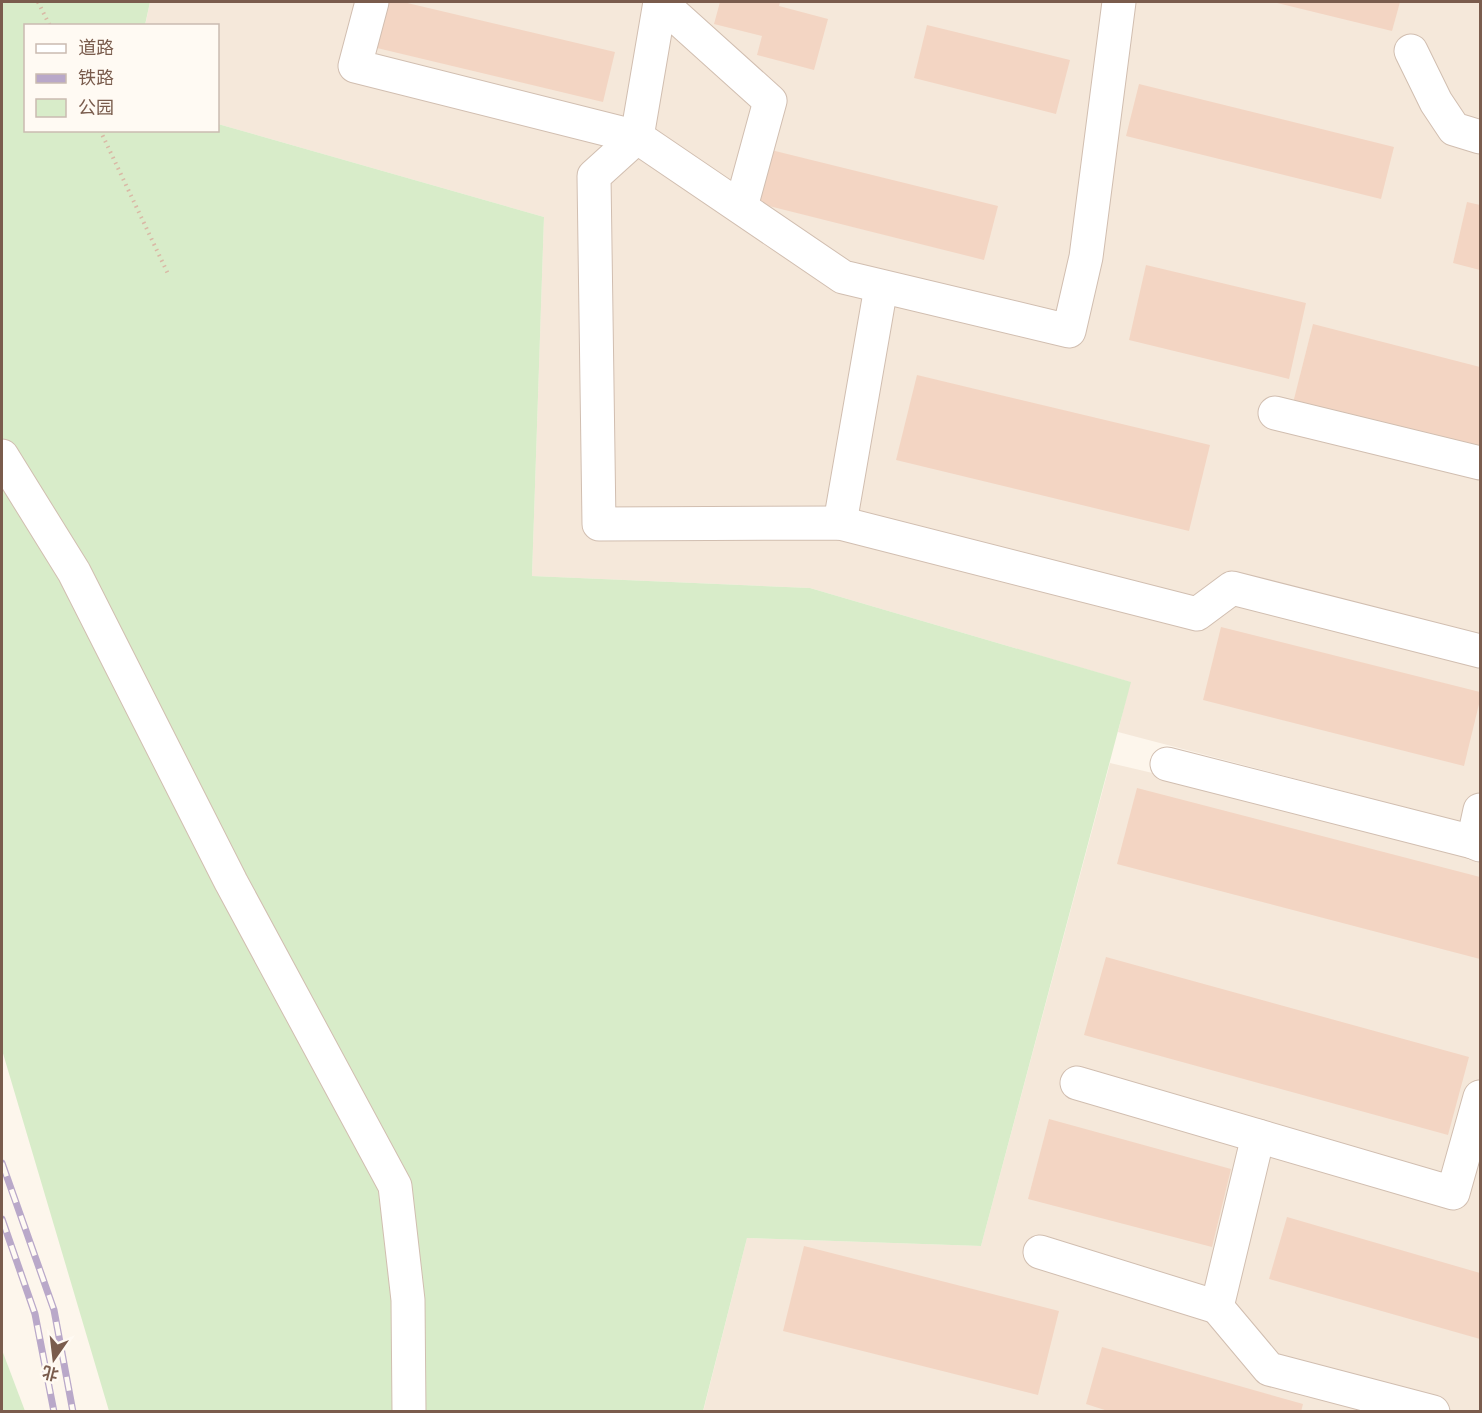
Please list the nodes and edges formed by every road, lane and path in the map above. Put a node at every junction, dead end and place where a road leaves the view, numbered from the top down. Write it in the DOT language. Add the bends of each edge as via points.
graph roads {
  1 [pos="38,2"];
  2 [pos="372,2"];
  3 [pos="1119,2"];
  4 [pos="49,24"];
  5 [pos="1411,51"];
  6 [pos="101,132"];
  7 [pos="637,137"];
  8 [pos="1480,137"];
  9 [pos="741,207"];
  10 [pos="169,276"];
  11 [pos="881,287"];
  12 [pos="1275,413"];
  13 [pos="2,456"];
  14 [pos="1480,463"];
  15 [pos="840,523"];
  16 [pos="1480,651"];
  17 [pos="1167,764"];
  18 [pos="1480,810"];
  19 [pos="1477,844"];
  20 [pos="1077,1083"];
  21 [pos="1480,1097"];
  22 [pos="1258,1136"];
  23 [pos="1040,1252"];
  24 [pos="1217,1307"];
  25 [pos="409,1412"];
  26 [pos="1433,1412"];
  1 -- 4 [label="path"];
  2 -- 7 [label="street" via="356,66"];
  3 -- 11 [label="street" via="1086,257 1069,331"];
  5 -- 8 [label="street" via="1454,129"];
  6 -- 10 [label="path"];
  7 -- 9 [label="street"];
  7 -- 9 [label="street" via="660,2 770,100"];
  7 -- 15 [label="street" via="594,176 599,525"];
  9 -- 11 [label="street" via="843,277"];
  11 -- 15 [label="street"];
  12 -- 14 [label="street"];
  13 -- 25 [label="street" via="74,572 231,882 395,1186 408,1300"];
  15 -- 16 [label="street" via="1197,614 1232,588"];
  17 -- 19 [label="street"];
  18 -- 19 [label="street"];
  20 -- 22 [label="street"];
  21 -- 22 [label="street" via="1453,1193"];
  22 -- 24 [label="street"];
  23 -- 24 [label="street"];
  24 -- 26 [label="street" via="1269,1369"];
}
